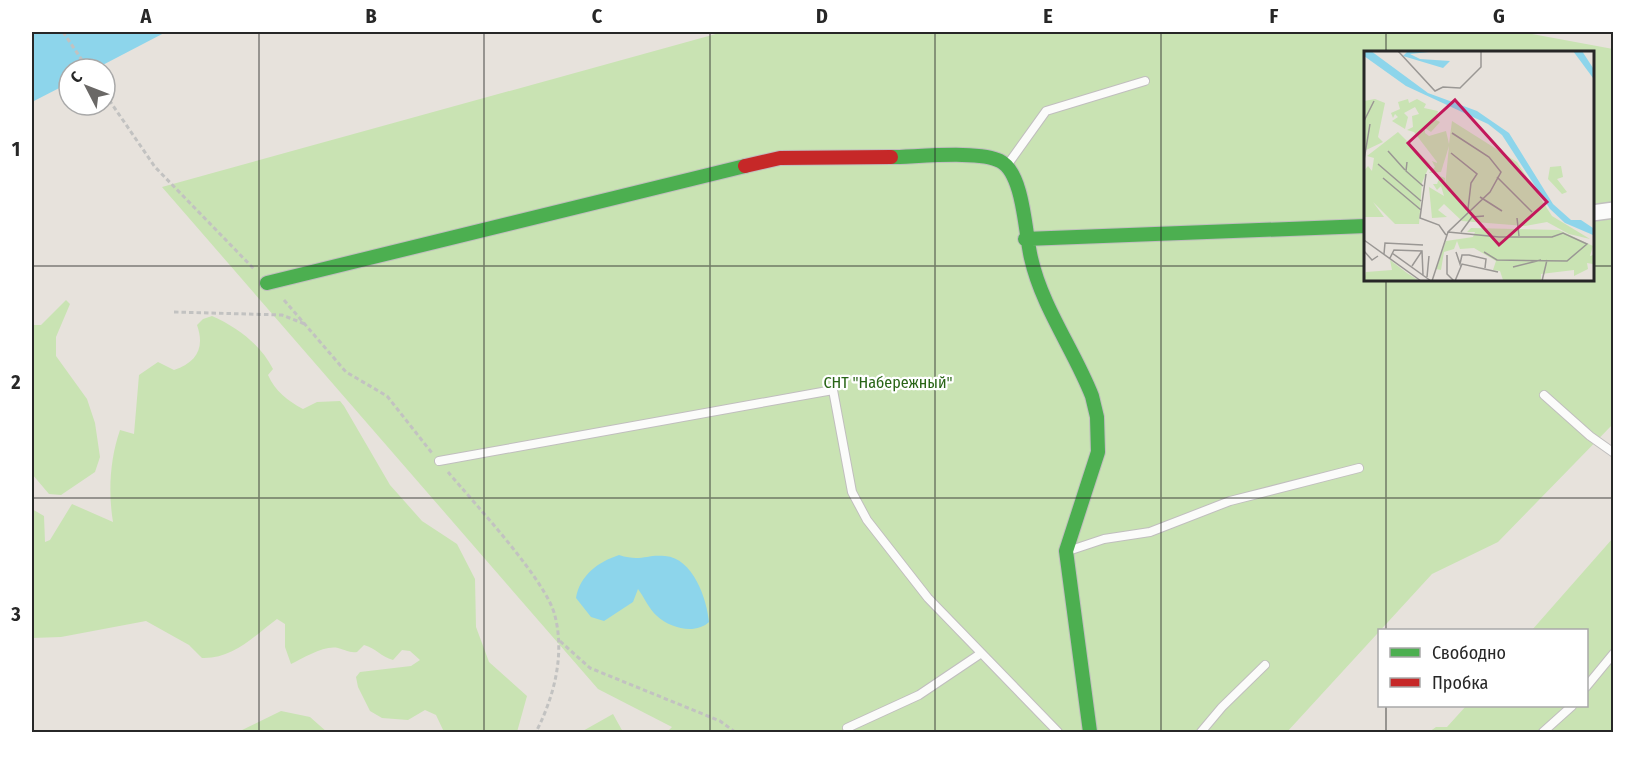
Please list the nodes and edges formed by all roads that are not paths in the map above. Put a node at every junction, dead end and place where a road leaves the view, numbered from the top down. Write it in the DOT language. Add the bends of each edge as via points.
graph roads {
  1 [pos="1145,81"];
  2 [pos="1007,165"];
  3 [pos="1614,210"];
  4 [pos="1594,213"];
  5 [pos="1364,226"];
  6 [pos="1025,239"];
  7 [pos="267,283"];
  8 [pos="1544,396"];
  9 [pos="1614,453"];
  10 [pos="439,461"];
  11 [pos="1359,468"];
  12 [pos="1066,551"];
  13 [pos="1614,653"];
  14 [pos="980,654"];
  15 [pos="1265,665"];
  16 [pos="1588,686"];
  17 [pos="1570,707"];
  18 [pos="847,728"];
  19 [pos="1058,732"];
  20 [pos="1090,732"];
  21 [pos="1201,732"];
  22 [pos="1544,732"];
  1 -- 2 [label="lane" via="1046,111"];
  2 -- 6 [label="street" via="1017,185"];
  2 -- 7 [label="street" via="988,157 966,156 780,158"];
  3 -- 4 [label="street"];
  5 -- 6 [label="street"];
  6 -- 12 [label="street" via="1035,274 1088,387 1099,421 1096,460"];
  8 -- 9 [label="lane"];
  10 -- 14 [label="lane" via="833,390 852,492 867,520 928,598"];
  11 -- 12 [label="lane" via="1230,501 1150,532 1104,539"];
  12 -- 20 [label="street"];
  13 -- 16 [label="lane"];
  14 -- 18 [label="lane" via="919,695"];
  14 -- 19 [label="lane"];
  15 -- 21 [label="lane"];
  17 -- 22 [label="lane"];
}
